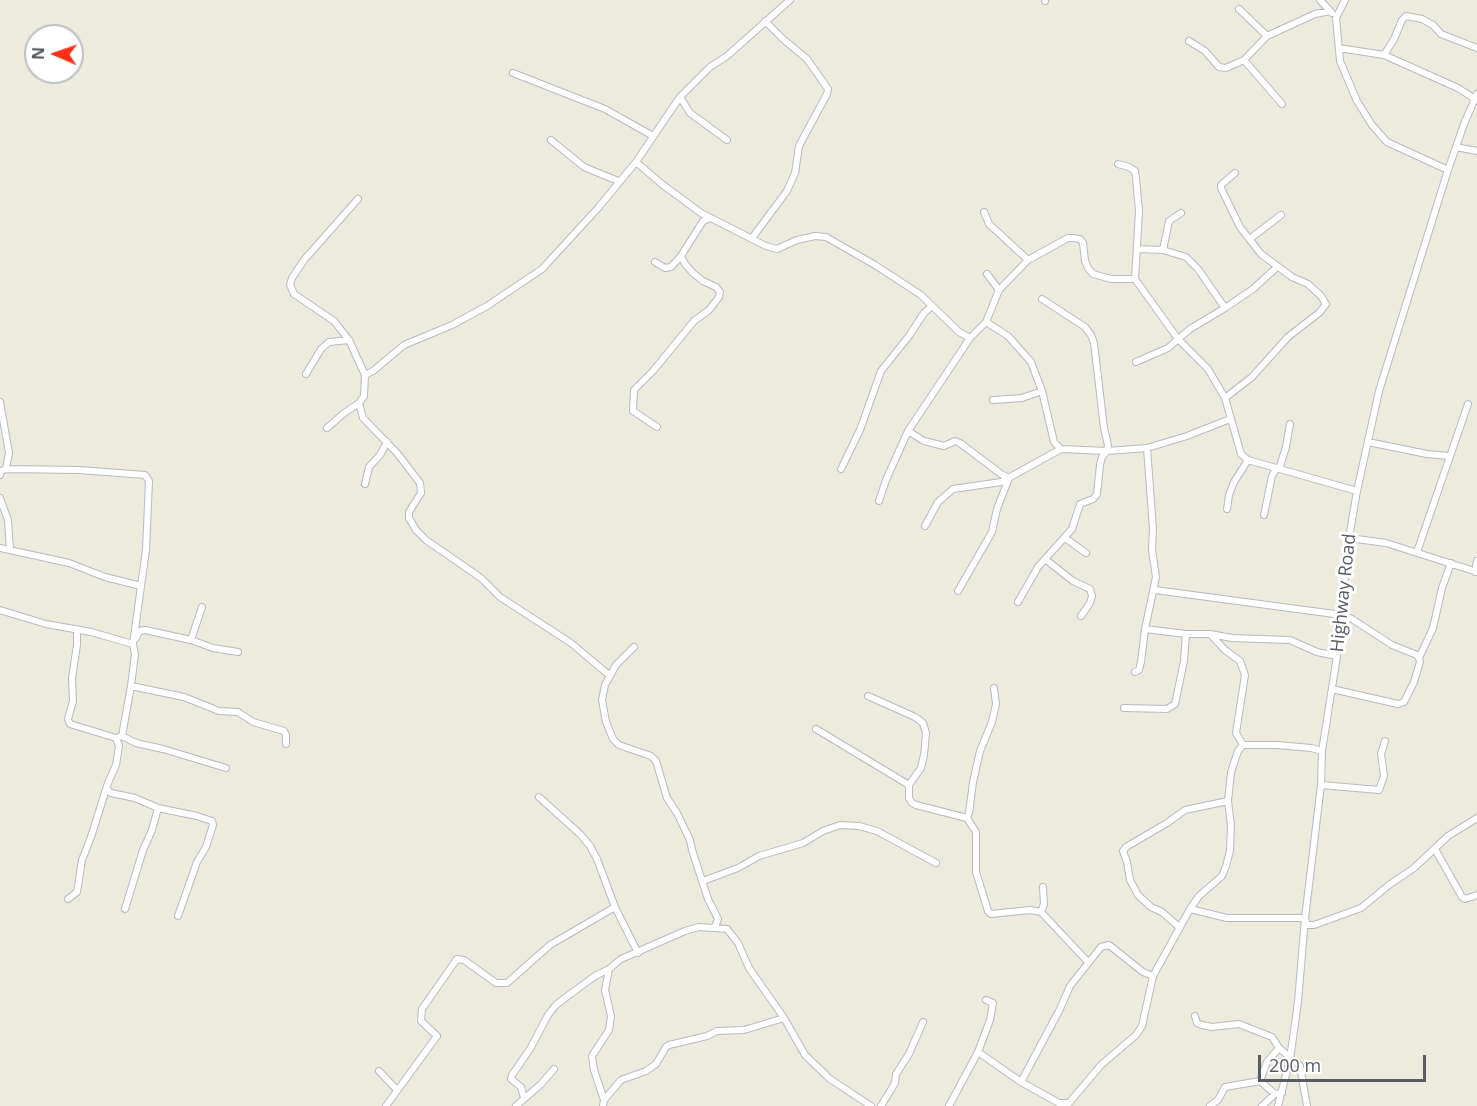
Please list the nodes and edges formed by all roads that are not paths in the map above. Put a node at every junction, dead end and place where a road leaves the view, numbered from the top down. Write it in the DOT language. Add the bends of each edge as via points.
graph roads {
  1 [pos="790,0"];
  2 [pos="1320,0"];
  3 [pos="1345,0"];
  4 [pos="1239,9"];
  5 [pos="1330,11"];
  6 [pos="1336,18"];
  7 [pos="765,21"];
  8 [pos="1267,36"];
  9 [pos="1189,41"];
  10 [pos="1339,48"];
  11 [pos="1477,48"];
  12 [pos="1384,56"];
  13 [pos="1244,60"];
  14 [pos="513,73"];
  15 [pos="680,97"];
  16 [pos="1476,97"];
  17 [pos="1282,104"];
  18 [pos="653,136"];
  19 [pos="551,140"];
  20 [pos="727,140"];
  21 [pos="1456,147"];
  22 [pos="1477,151"];
  23 [pos="636,162"];
  24 [pos="1118,164"];
  25 [pos="1448,170"];
  26 [pos="1235,173"];
  27 [pos="618,181"];
  28 [pos="358,199"];
  29 [pos="984,212"];
  30 [pos="701,213"];
  31 [pos="1181,213"];
  32 [pos="1281,215"];
  33 [pos="711,219"];
  34 [pos="703,221"];
  35 [pos="752,238"];
  36 [pos="1251,238"];
  37 [pos="1138,249"];
  38 [pos="1162,250"];
  39 [pos="681,256"];
  40 [pos="1028,261"];
  41 [pos="654,262"];
  42 [pos="1277,267"];
  43 [pos="987,274"];
  44 [pos="1135,279"];
  45 [pos="999,290"];
  46 [pos="1042,299"];
  47 [pos="932,306"];
  48 [pos="1225,308"];
  49 [pos="986,322"];
  50 [pos="970,338"];
  51 [pos="1178,339"];
  52 [pos="349,340"];
  53 [pos="1136,362"];
  54 [pos="306,374"];
  55 [pos="365,375"];
  56 [pos="1042,392"];
  57 [pos="1225,398"];
  58 [pos="993,400"];
  59 [pos="0,402"];
  60 [pos="359,403"];
  61 [pos="1468,404"];
  62 [pos="1230,419"];
  63 [pos="1290,424"];
  64 [pos="657,427"];
  65 [pos="327,428"];
  66 [pos="908,431"];
  67 [pos="387,442"];
  68 [pos="1368,442"];
  69 [pos="1147,448"];
  70 [pos="1061,449"];
  71 [pos="1107,452"];
  72 [pos="1449,456"];
  73 [pos="1248,460"];
  74 [pos="6,469"];
  75 [pos="841,469"];
  76 [pos="1275,469"];
  77 [pos="0,475"];
  78 [pos="1009,478"];
  79 [pos="365,484"];
  80 [pos="1357,491"];
  81 [pos="0,498"];
  82 [pos="879,501"];
  83 [pos="1227,509"];
  84 [pos="1264,515"];
  85 [pos="925,526"];
  86 [pos="1065,538"];
  87 [pos="1349,538"];
  88 [pos="0,548"];
  89 [pos="10,550"];
  90 [pos="1417,552"];
  91 [pos="1086,553"];
  92 [pos="1045,559"];
  93 [pos="1477,561"];
  94 [pos="1451,563"];
  95 [pos="1476,572"];
  96 [pos="141,586"];
  97 [pos="1155,590"];
  98 [pos="958,591"];
  99 [pos="1018,602"];
  100 [pos="202,607"];
  101 [pos="0,610"];
  102 [pos="1342,615"];
  103 [pos="1082,616"];
  104 [pos="1145,629"];
  105 [pos="77,631"];
  106 [pos="1186,634"];
  107 [pos="1210,634"];
  108 [pos="191,640"];
  109 [pos="133,644"];
  110 [pos="634,647"];
  111 [pos="238,652"];
  112 [pos="1337,656"];
  113 [pos="1419,658"];
  114 [pos="1135,672"];
  115 [pos="609,675"];
  116 [pos="132,686"];
  117 [pos="994,688"];
  118 [pos="1332,689"];
  119 [pos="868,696"];
  120 [pos="1124,708"];
  121 [pos="816,729"];
  122 [pos="119,737"];
  123 [pos="1385,741"];
  124 [pos="286,744"];
  125 [pos="1243,745"];
  126 [pos="1322,752"];
  127 [pos="226,768"];
  128 [pos="909,785"];
  129 [pos="1321,785"];
  130 [pos="107,789"];
  131 [pos="539,797"];
  132 [pos="1228,801"];
  133 [pos="158,808"];
  134 [pos="967,818"];
  135 [pos="1477,818"];
  136 [pos="1435,849"];
  137 [pos="936,863"];
  138 [pos="703,881"];
  139 [pos="1043,887"];
  140 [pos="1477,895"];
  141 [pos="68,899"];
  142 [pos="615,907"];
  143 [pos="125,909"];
  144 [pos="1190,909"];
  145 [pos="1041,912"];
  146 [pos="178,916"];
  147 [pos="1305,918"];
  148 [pos="715,927"];
  149 [pos="1179,927"];
  150 [pos="638,953"];
  151 [pos="1088,962"];
  152 [pos="609,969"];
  153 [pos="1153,976"];
  154 [pos="986,1000"];
  155 [pos="1195,1016"];
  156 [pos="784,1018"];
  157 [pos="923,1022"];
  158 [pos="1279,1048"];
  159 [pos="978,1053"];
  160 [pos="1290,1059"];
  161 [pos="554,1069"];
  162 [pos="380,1071"];
  163 [pos="1021,1082"];
  164 [pos="1260,1082"];
  165 [pos="398,1090"];
  166 [pos="1282,1093"];
  167 [pos="1275,1094"];
  168 [pos="524,1098"];
  169 [pos="604,1103"];
  170 [pos="387,1106"];
  171 [pos="516,1106"];
  172 [pos="871,1106"];
  173 [pos="881,1106"];
  174 [pos="949,1106"];
  175 [pos="1210,1106"];
  176 [pos="1262,1106"];
  177 [pos="1278,1106"];
  178 [pos="1307,1106"];
  1 -- 7 [label="street"];
  2 -- 5 [label="street"];
  3 -- 6 [label="street"];
  4 -- 8 [label="street"];
  5 -- 6 [label="street"];
  5 -- 8 [label="street"];
  6 -- 10 [label="street"];
  7 -- 15 [label="street"];
  7 -- 35 [label="street" via="807,59 828,89 799,146 795,173 787,191"];
  8 -- 13 [label="street"];
  9 -- 13 [label="street" via="1219,67"];
  10 -- 12 [label="street"];
  10 -- 25 [label="street" via="1349,86 1372,125 1388,142"];
  11 -- 12 [label="street" via="1441,34 1422,19 1406,16"];
  12 -- 16 [label="street"];
  13 -- 17 [label="street"];
  14 -- 18 [label="street" via="605,109"];
  15 -- 18 [label="street"];
  15 -- 20 [label="street" via="690,113"];
  16 -- 21 [label="street, Highway Road"];
  18 -- 23 [label="street"];
  19 -- 27 [label="street" via="584,167"];
  21 -- 22 [label="street"];
  21 -- 25 [label="street, Highway Road"];
  23 -- 27 [label="street"];
  23 -- 30 [label="street"];
  24 -- 37 [label="street" via="1135,171"];
  25 -- 68 [label="street, Highway Road" via="1379,391"];
  26 -- 36 [label="street" via="1221,185 1221,190 1240,227"];
  27 -- 55 [label="street" via="542,269 452,326 404,345"];
  28 -- 52 [label="street" via="309,254 290,285 294,294 334,321"];
  29 -- 40 [label="street" via="989,224"];
  30 -- 33 [label="street"];
  30 -- 34 [label="street"];
  31 -- 38 [label="street" via="1169,221"];
  32 -- 36 [label="street"];
  33 -- 34 [label="street"];
  33 -- 35 [label="street"];
  34 -- 39 [label="street"];
  35 -- 47 [label="street" via="777,249 797,240 826,237 875,265"];
  36 -- 42 [label="street" via="1261,254"];
  37 -- 38 [label="street"];
  37 -- 44 [label="street"];
  38 -- 48 [label="street" via="1186,257"];
  39 -- 41 [label="street" via="668,268"];
  39 -- 64 [label="street" via="693,273 720,292 709,310 694,321 634,390 633,411"];
  40 -- 44 [label="street" via="1068,238 1080,239 1093,274"];
  40 -- 45 [label="street"];
  42 -- 48 [label="street"];
  42 -- 57 [label="street" via="1308,284 1326,304 1288,337 1252,377"];
  43 -- 45 [label="street"];
  44 -- 51 [label="street"];
  45 -- 49 [label="street"];
  46 -- 71 [label="street" via="1091,335"];
  47 -- 50 [label="street"];
  47 -- 75 [label="street" via="881,371"];
  48 -- 51 [label="street"];
  49 -- 50 [label="street"];
  49 -- 56 [label="street" via="1008,336 1031,363"];
  50 -- 66 [label="street"];
  51 -- 53 [label="street" via="1168,348"];
  51 -- 57 [label="street" via="1208,369"];
  52 -- 54 [label="street" via="329,342"];
  52 -- 55 [label="street"];
  55 -- 60 [label="street" via="364,396"];
  56 -- 58 [label="street"];
  56 -- 70 [label="street" via="1054,442"];
  57 -- 62 [label="street"];
  59 -- 74 [label="street" via="9,453"];
  60 -- 65 [label="street"];
  60 -- 67 [label="street" via="363,418"];
  61 -- 72 [label="street"];
  62 -- 69 [label="street"];
  62 -- 73 [label="street" via="1241,454"];
  63 -- 76 [label="street" via="1283,459"];
  66 -- 78 [label="street" via="924,441 944,446 960,443"];
  66 -- 82 [label="street"];
  67 -- 79 [label="street" via="369,466"];
  67 -- 115 [label="street" via="422,488 409,512 416,530 481,578 500,597 571,643"];
  68 -- 72 [label="street"];
  68 -- 80 [label="street, Highway Road"];
  69 -- 71 [label="street"];
  69 -- 97 [label="street"];
  70 -- 71 [label="street"];
  70 -- 78 [label="street"];
  71 -- 86 [label="street" via="1100,465 1097,494 1080,504 1076,522"];
  72 -- 90 [label="street"];
  73 -- 76 [label="street"];
  73 -- 83 [label="street" via="1234,482"];
  74 -- 77 [label="street"];
  74 -- 96 [label="street" via="145,475 149,488"];
  76 -- 80 [label="street"];
  76 -- 84 [label="street"];
  78 -- 85 [label="street" via="953,489 938,502"];
  78 -- 98 [label="street" via="992,532"];
  80 -- 87 [label="street, Highway Road"];
  81 -- 89 [label="street" via="8,520"];
  86 -- 91 [label="street"];
  86 -- 92 [label="street"];
  87 -- 90 [label="street"];
  87 -- 102 [label="street, Highway Road"];
  88 -- 89 [label="street"];
  89 -- 96 [label="street" via="69,563"];
  90 -- 94 [label="street"];
  92 -- 99 [label="street"];
  92 -- 103 [label="street" via="1090,589 1090,603"];
  93 -- 95 [label="street"];
  94 -- 95 [label="street"];
  94 -- 113 [label="street" via="1433,628"];
  96 -- 109 [label="street"];
  97 -- 102 [label="street"];
  97 -- 104 [label="street"];
  100 -- 108 [label="street"];
  101 -- 105 [label="street"];
  102 -- 112 [label="street, Highway Road"];
  102 -- 113 [label="street"];
  104 -- 106 [label="street"];
  104 -- 114 [label="street" via="1141,662"];
  105 -- 109 [label="street"];
  105 -- 122 [label="street" via="73,701 68,719 70,724"];
  106 -- 107 [label="street"];
  106 -- 120 [label="street" via="1175,704 1167,709"];
  107 -- 112 [label="street" via="1290,640"];
  107 -- 125 [label="street" via="1240,661 1245,675 1236,733"];
  108 -- 109 [label="street" via="145,630 139,631"];
  108 -- 111 [label="street"];
  109 -- 116 [label="street"];
  110 -- 115 [label="street"];
  112 -- 118 [label="street, Highway Road"];
  113 -- 118 [label="street" via="1414,682 1401,704"];
  115 -- 138 [label="street" via="602,700 613,739 656,761 667,798 690,840"];
  116 -- 122 [label="street"];
  116 -- 124 [label="street" via="184,697 219,711 238,712 253,722 284,731"];
  117 -- 134 [label="street" via="996,704 980,751"];
  118 -- 126 [label="street, Highway Road"];
  119 -- 128 [label="street" via="923,723 924,755 921,768"];
  121 -- 128 [label="street"];
  122 -- 127 [label="street"];
  122 -- 130 [label="street" via="116,765"];
  123 -- 129 [label="street" via="1381,754 1384,776 1379,790"];
  125 -- 126 [label="street" via="1311,748"];
  125 -- 132 [label="street" via="1231,772"];
  126 -- 129 [label="street, Highway Road"];
  128 -- 134 [label="street" via="909,798 916,806"];
  129 -- 147 [label="street, Highway Road"];
  130 -- 133 [label="street"];
  130 -- 141 [label="street" via="82,860 77,892"];
  131 -- 142 [label="street" via="590,846"];
  132 -- 144 [label="street" via="1231,826 1226,866 1222,876"];
  132 -- 149 [label="street" via="1185,810 1123,851 1138,895"];
  133 -- 143 [label="street"];
  133 -- 146 [label="street" via="197,816 213,825"];
  134 -- 145 [label="street" via="976,832 976,872 988,911"];
  135 -- 136 [label="street"];
  136 -- 140 [label="street" via="1462,897"];
  136 -- 147 [label="street" via="1361,908 1314,925 1307,925"];
  137 -- 138 [label="street" via="877,831 840,825"];
  138 -- 148 [label="street" via="718,919"];
  139 -- 145 [label="street"];
  142 -- 150 [label="street"];
  142 -- 165 [label="street" via="550,945 507,983 496,983 457,959 422,1009 421,1021 437,1036"];
  144 -- 147 [label="street" via="1227,918"];
  144 -- 149 [label="street"];
  145 -- 151 [label="street"];
  147 -- 160 [label="street, Highway Road"];
  148 -- 150 [label="street" via="685,931"];
  148 -- 156 [label="street" via="727,929 733,936 749,968"];
  149 -- 153 [label="street"];
  150 -- 152 [label="street"];
  151 -- 153 [label="street" via="1101,947 1109,945"];
  151 -- 163 [label="street" via="1070,986"];
  152 -- 168 [label="street" via="569,995 548,1015 512,1075"];
  152 -- 169 [label="street" via="605,990 611,1016 609,1030 592,1056"];
  153 -- 163 [label="street" via="1142,1026 1069,1103 1059,1103"];
  154 -- 159 [label="street" via="993,1003 993,1009"];
  155 -- 158 [label="street" via="1202,1026 1239,1024 1272,1037"];
  156 -- 169 [label="street" via="669,1045 656,1064 621,1080"];
  156 -- 172 [label="street" via="805,1055 830,1079"];
  157 -- 173 [label="street"];
  158 -- 160 [label="street"];
  158 -- 164 [label="street" via="1267,1062"];
  159 -- 163 [label="street"];
  159 -- 174 [label="street"];
  160 -- 166 [label="street, Highway Road"];
  160 -- 178 [label="street" via="1300,1066"];
  161 -- 168 [label="street"];
  162 -- 165 [label="street"];
  164 -- 167 [label="street"];
  164 -- 175 [label="street" via="1226,1087"];
  165 -- 170 [label="street"];
  166 -- 167 [label="street"];
  166 -- 177 [label="street, Highway Road"];
  167 -- 176 [label="street"];
  168 -- 171 [label="street"];
}
